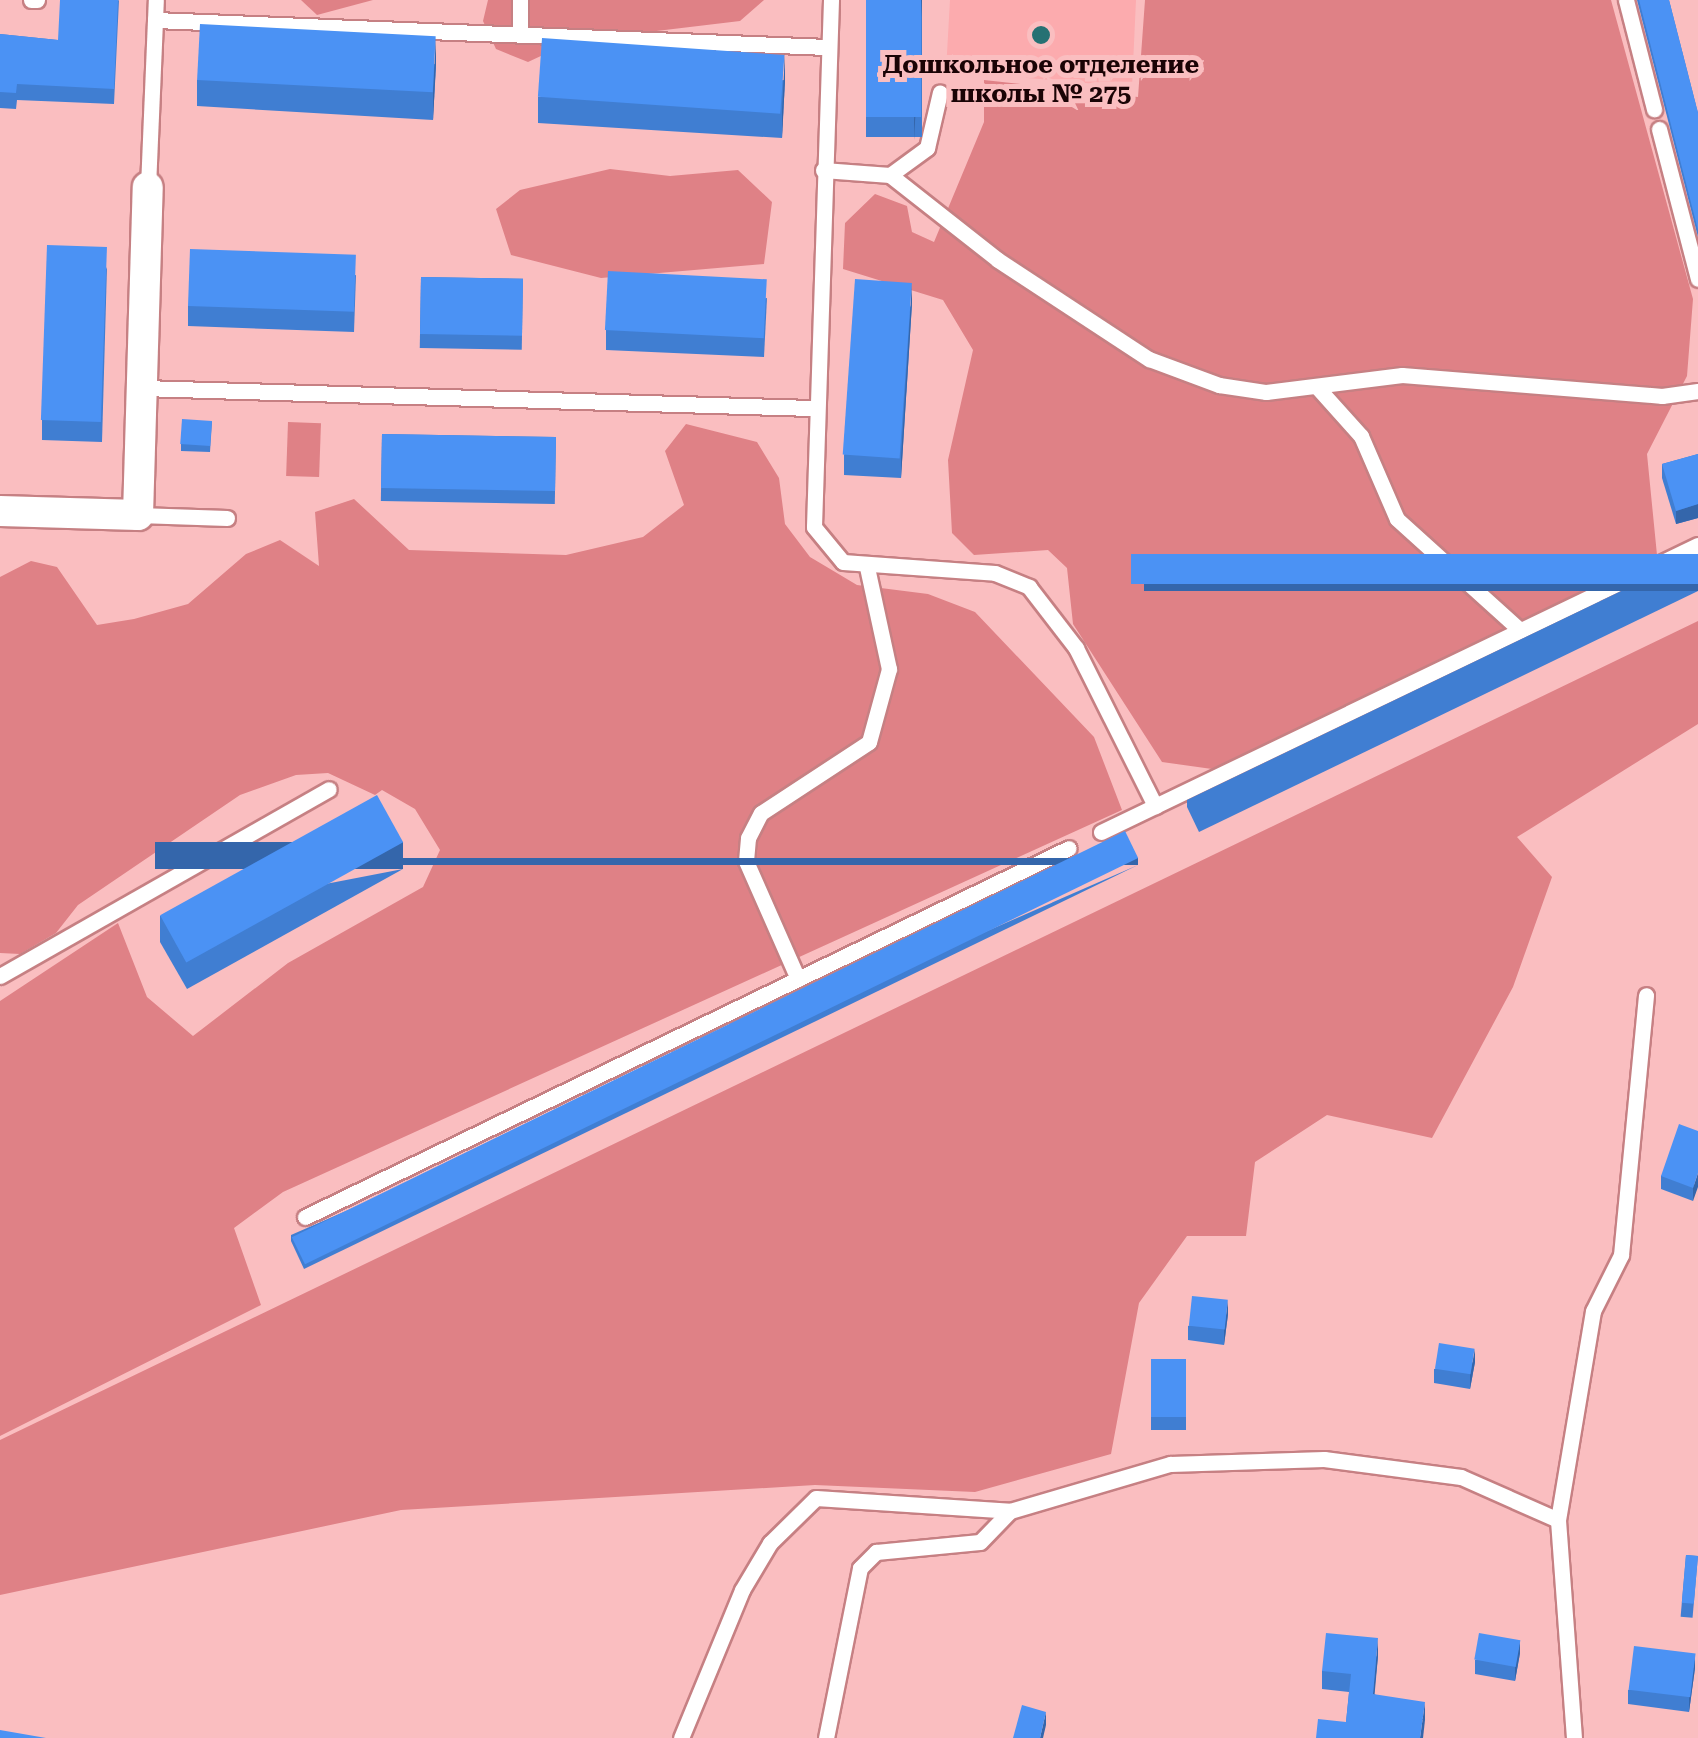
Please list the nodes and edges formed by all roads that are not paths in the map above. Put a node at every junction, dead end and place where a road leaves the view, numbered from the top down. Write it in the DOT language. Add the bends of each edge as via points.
graph roads {
  1 [pos="156,0"];
  2 [pos="520,0"];
  3 [pos="830,0"];
  4 [pos="1626,0"];
  5 [pos="155,20"];
  6 [pos="520,34"];
  7 [pos="828,47"];
  8 [pos="940,92"];
  9 [pos="1654,109"];
  10 [pos="1659,129"];
  11 [pos="823,170"];
  12 [pos="890,174"];
  13 [pos="148,186"];
  14 [pos="1698,280"];
  15 [pos="1317,387"];
  16 [pos="142,388"];
  17 [pos="1698,390"];
  18 [pos="812,408"];
  19 [pos="0,512"];
  20 [pos="138,515"];
  21 [pos="227,518"];
  22 [pos="1698,544"];
  23 [pos="868,567"];
  24 [pos="1520,630"];
  25 [pos="329,788"];
  26 [pos="1156,806"];
  27 [pos="1101,832"];
  28 [pos="1069,848"];
  29 [pos="0,976"];
  30 [pos="798,979"];
  31 [pos="1646,995"];
  32 [pos="305,1217"];
  33 [pos="1010,1511"];
  34 [pos="1558,1520"];
  35 [pos="681,1738"];
  36 [pos="826,1738"];
  37 [pos="1574,1738"];
  1 -- 5 [label="lane"];
  2 -- 6 [label="lane"];
  3 -- 7 [label="lane"];
  4 -- 9 [label="lane"];
  5 -- 6 [label="lane"];
  5 -- 13 [label="lane"];
  6 -- 7 [label="lane"];
  7 -- 11 [label="lane"];
  8 -- 12 [label="lane" via="927,148"];
  10 -- 14 [label="lane"];
  11 -- 12 [label="lane"];
  11 -- 18 [label="lane"];
  12 -- 15 [label="lane" via="998,260 1149,358 1219,385"];
  13 -- 16 [label="street"];
  15 -- 17 [label="lane" via="1402,375 1662,396"];
  15 -- 24 [label="lane" via="1361,436 1397,520"];
  16 -- 18 [label="lane"];
  16 -- 20 [label="street"];
  18 -- 23 [label="lane" via="814,527 843,562"];
  19 -- 20 [label="street"];
  20 -- 21 [label="lane"];
  22 -- 24 [label="lane"];
  23 -- 26 [label="lane" via="995,572 1029,587 1076,648"];
  23 -- 30 [label="lane" via="889,669 869,742 761,813 748,838 746,861"];
  24 -- 26 [label="lane"];
  25 -- 29 [label="lane"];
  26 -- 27 [label="lane"];
  28 -- 30 [label="lane"];
  30 -- 32 [label="lane"];
  31 -- 34 [label="lane" via="1621,1255 1593,1311"];
  33 -- 34 [label="lane" via="1170,1464 1324,1459 1461,1477"];
  33 -- 35 [label="lane" via="816,1498 770,1542 742,1590"];
  33 -- 36 [label="lane" via="980,1542 876,1552 860,1568"];
  34 -- 37 [label="lane"];
}
